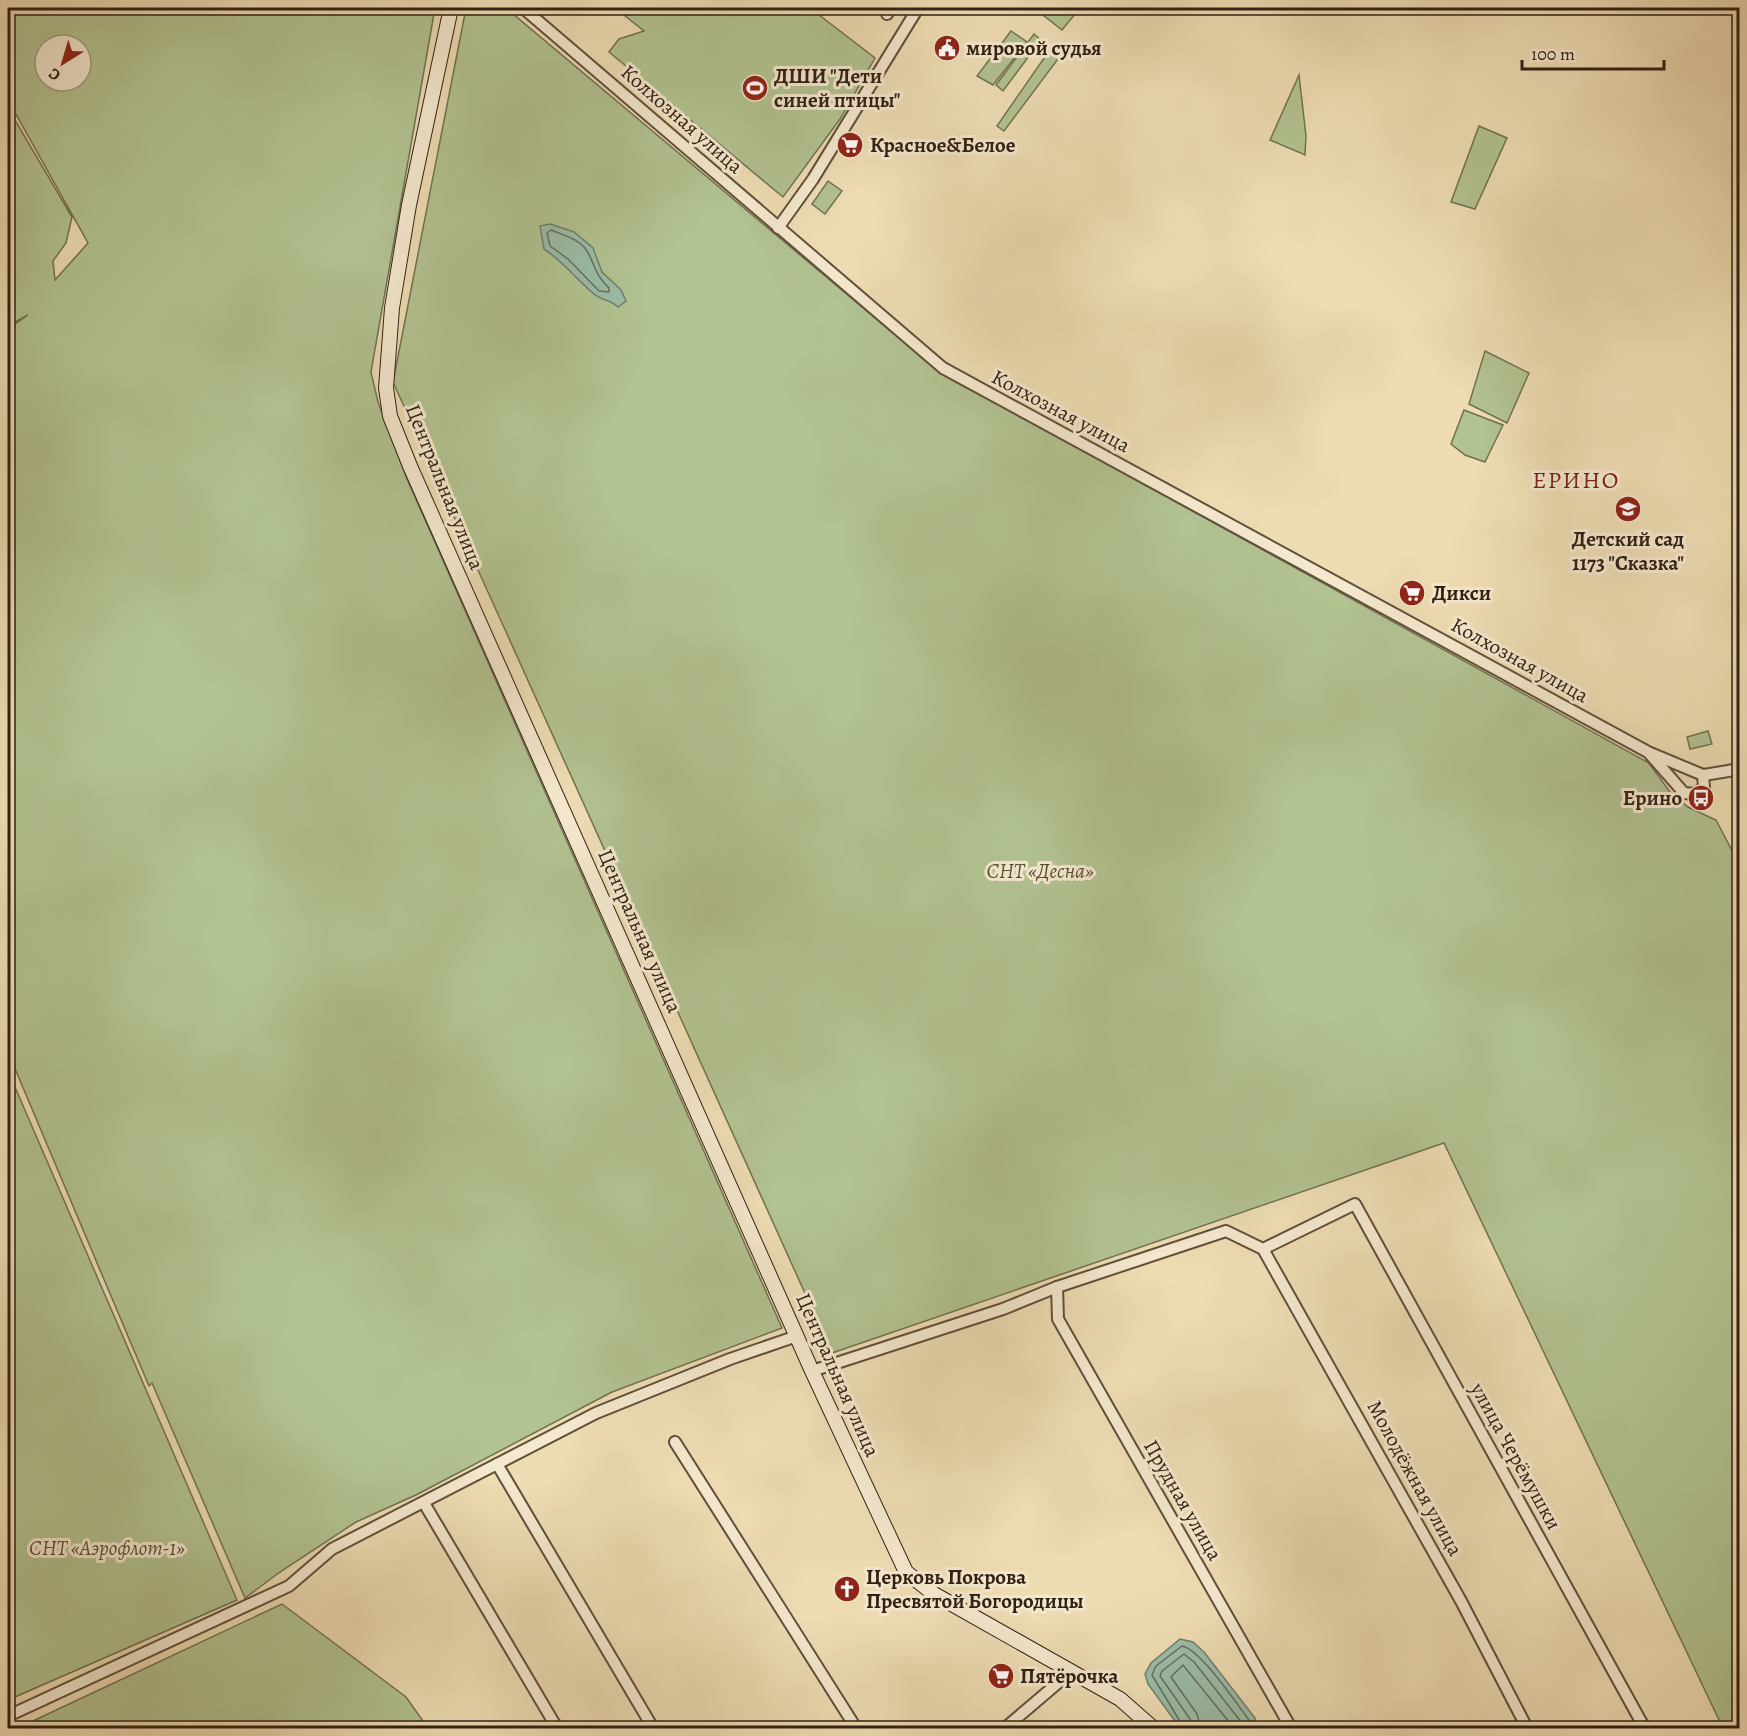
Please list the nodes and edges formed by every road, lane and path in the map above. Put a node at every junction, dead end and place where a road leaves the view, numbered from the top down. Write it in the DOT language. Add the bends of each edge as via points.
graph roads {
  1 [pos="451,8"];
  2 [pos="523,8"];
  3 [pos="918,8"];
  4 [pos="778,228"];
  5 [pos="1648,752"];
  6 [pos="1740,769"];
  7 [pos="1703,775"];
  8 [pos="1263,1249"];
  9 [pos="1057,1287"];
  10 [pos="797,1336"];
  11 [pos="812,1371"];
  12 [pos="675,1442"];
  13 [pos="497,1464"];
  14 [pos="424,1503"];
  15 [pos="1072,1671"];
  16 [pos="8,1716"];
  17 [pos="557,1728"];
  18 [pos="653,1728"];
  19 [pos="856,1728"];
  20 [pos="1005,1728"];
  21 [pos="1153,1728"];
  22 [pos="1291,1728"];
  23 [pos="1527,1728"];
  24 [pos="1646,1728"];
  1 -- 10 [label="street, Центральная улица" via="409,205 392,308 386,387 390,416"];
  2 -- 4 [label="street, Колхозная улица"];
  3 -- 4 [label="street" via="813,179"];
  4 -- 5 [label="street, Колхозная улица" via="962,380"];
  5 -- 7 [label="street, Колхозная улица"];
  5 -- 7 [label="street, Колхозная улица" via="1684,793 1692,795 1701,790 1705,783"];
  6 -- 7 [label="street"];
  8 -- 9 [label="street" via="1226,1231"];
  8 -- 23 [label="street, Молодёжная улица" via="1461,1601"];
  8 -- 24 [label="street, улица Черёмушки" via="1355,1204"];
  9 -- 11 [label="street" via="1003,1309"];
  9 -- 22 [label="street, Прудная улица" via="1058,1319"];
  10 -- 11 [label="street, Центральная улица"];
  10 -- 13 [label="street" via="596,1413"];
  11 -- 15 [label="street, Центральная улица" via="906,1572 934,1594"];
  12 -- 19 [label="street"];
  13 -- 14 [label="street"];
  13 -- 18 [label="street"];
  14 -- 16 [label="street" via="332,1549 289,1586"];
  14 -- 17 [label="street"];
  15 -- 20 [label="street"];
  15 -- 21 [label="street, Центральная улица" via="1120,1699"];
}
